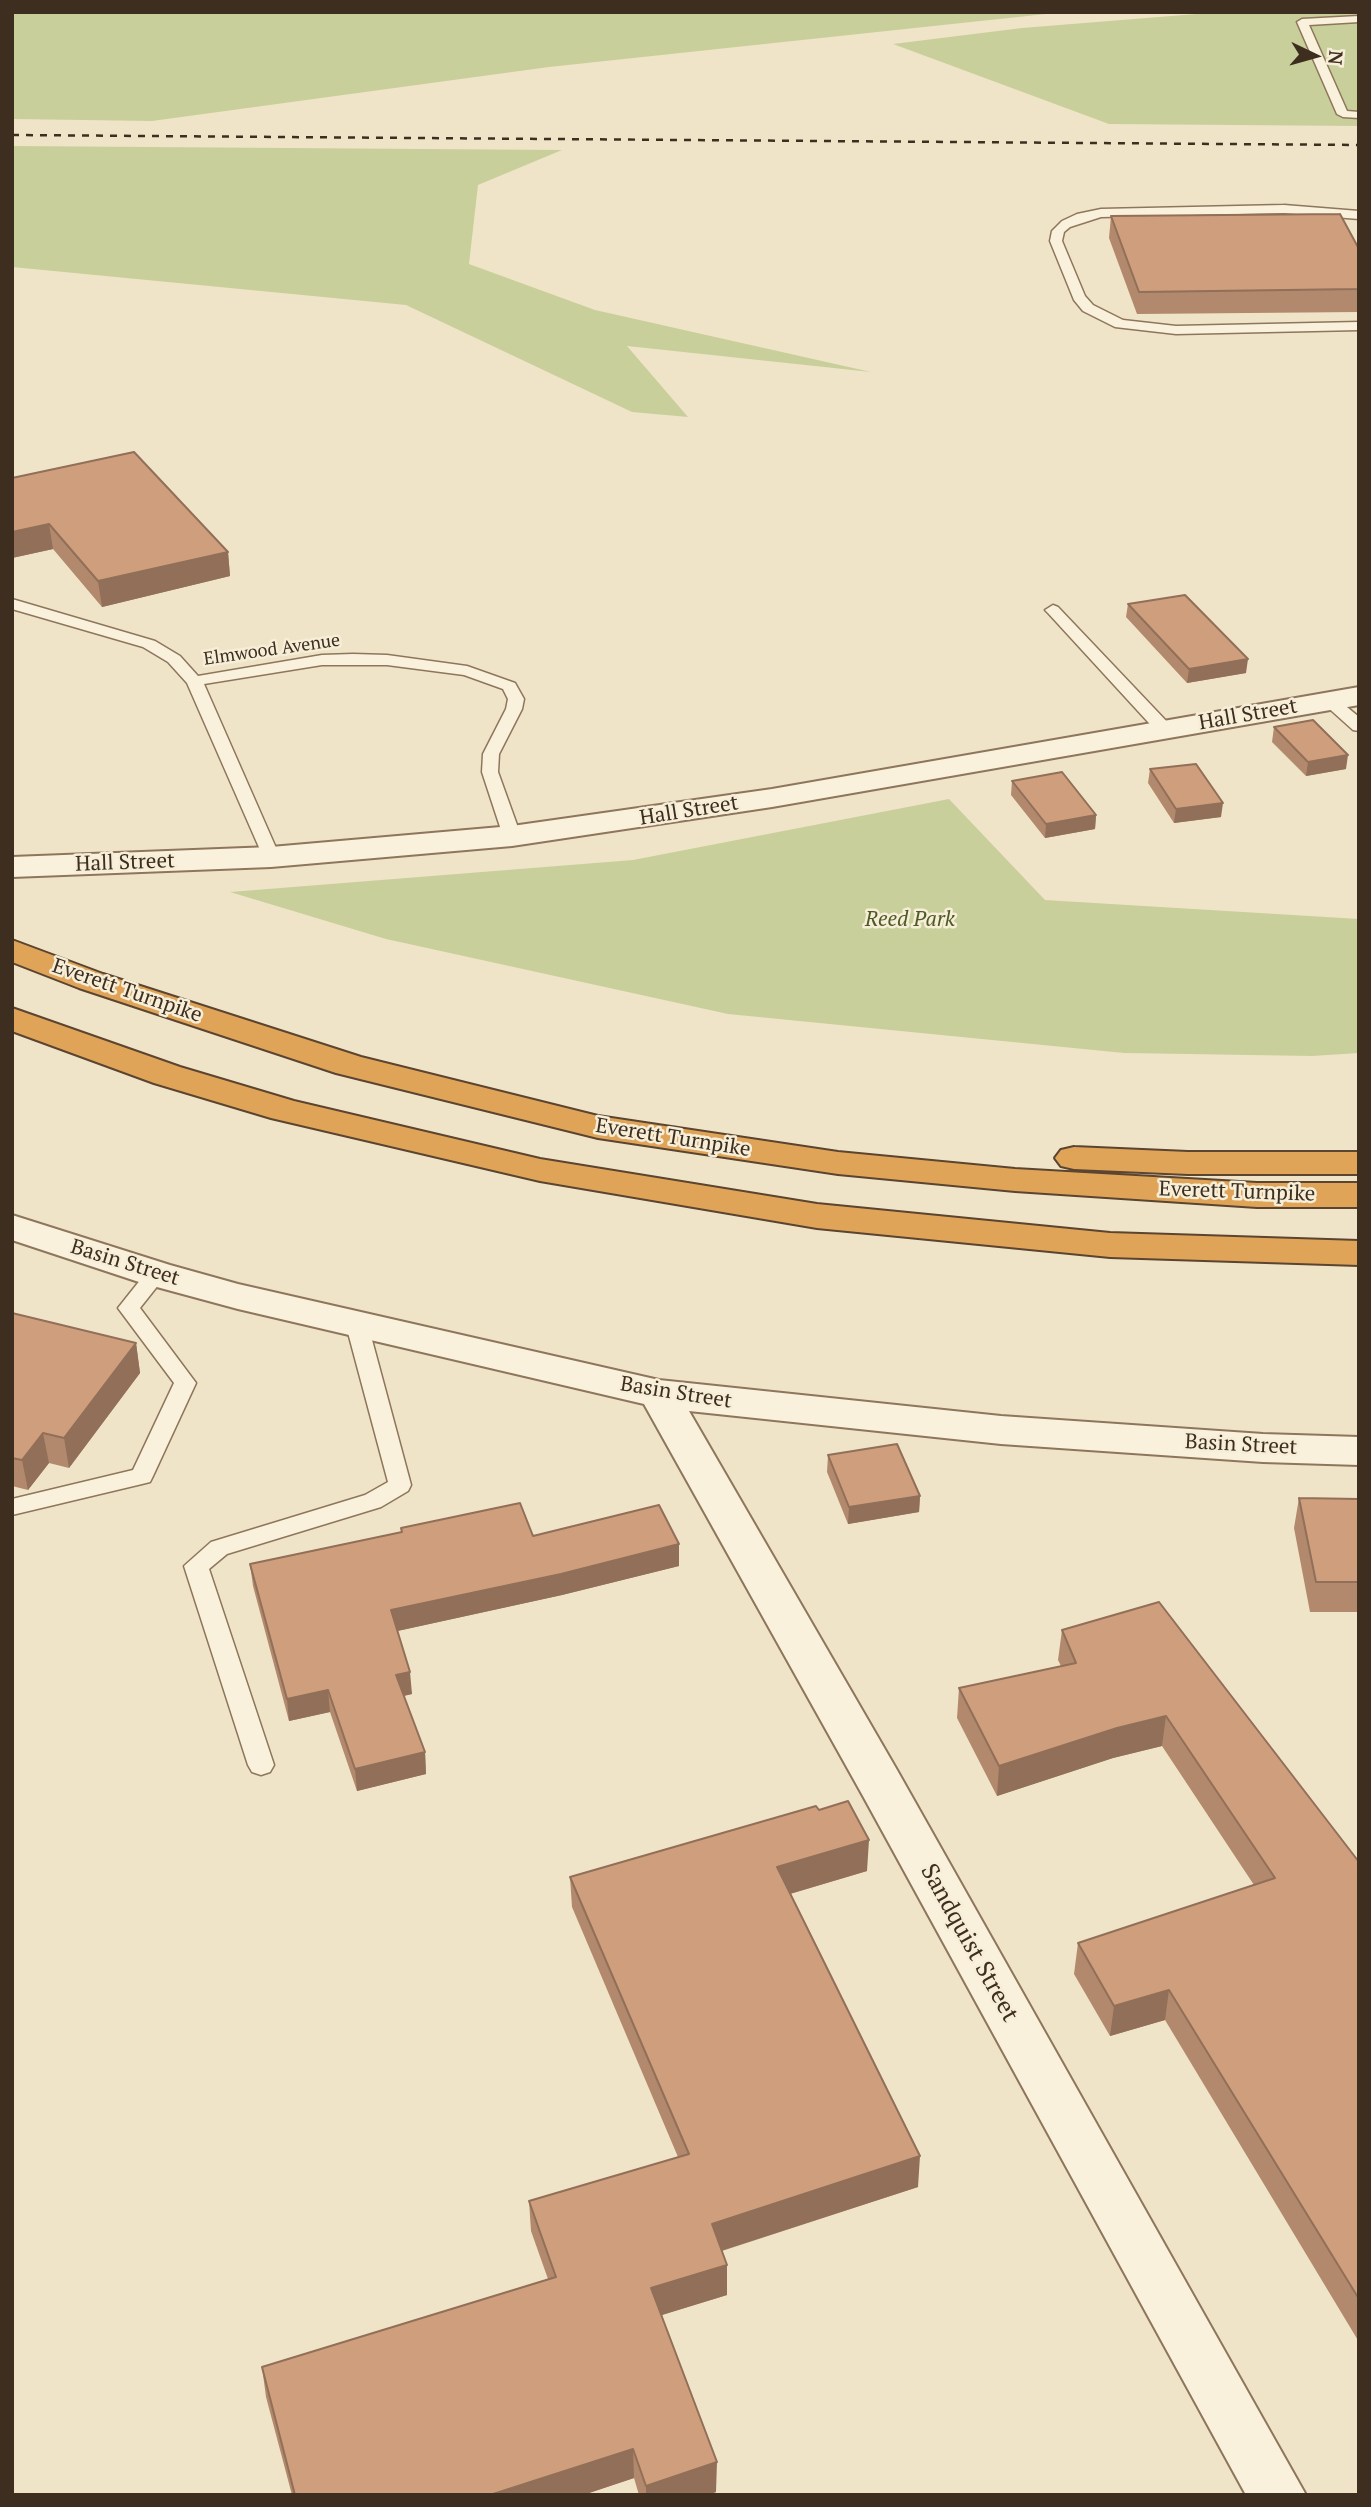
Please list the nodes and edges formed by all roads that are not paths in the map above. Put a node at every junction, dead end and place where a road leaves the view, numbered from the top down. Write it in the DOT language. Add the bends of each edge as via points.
graph roads {
  1 [pos="1359,19"];
  2 [pos="1359,115"];
  3 [pos="1359,215"];
  4 [pos="1359,326"];
  5 [pos="12,604"];
  6 [pos="1053,610"];
  7 [pos="194,681"];
  8 [pos="1344,698"];
  9 [pos="1359,726"];
  10 [pos="1165,730"];
  11 [pos="512,836"];
  12 [pos="271,857"];
  13 [pos="12,867"];
  14 [pos="12,950"];
  15 [pos="12,1018"];
  16 [pos="598,1127"];
  17 [pos="1359,1163"];
  18 [pos="1359,1195"];
  19 [pos="12,1227"];
  20 [pos="1359,1253"];
  21 [pos="156,1274"];
  22 [pos="356,1325"];
  23 [pos="659,1394"];
  24 [pos="1359,1451"];
  25 [pos="12,1507"];
  26 [pos="261,1765"];
  27 [pos="1277,2495"];
  1 -- 2 [label="lane" via="1302,22 1343,114"];
  3 -- 4 [label="lane" via="1284,209 1101,213 1066,224 1056,241 1079,297 1088,308 1120,324 1190,330"];
  5 -- 7 [label="lane" via="149,645 174,659"];
  6 -- 10 [label="lane"];
  7 -- 11 [label="lane, Elmwood Avenue" via="353,659 467,671 509,687 516,699 514,709 491,754 489,772"];
  7 -- 12 [label="lane, Elmwood Avenue"];
  8 -- 9 [label="lane"];
  8 -- 10 [label="street, Hall Street"];
  10 -- 11 [label="street, Hall Street" via="772,798"];
  11 -- 12 [label="street, Hall Street"];
  12 -- 13 [label="street, Hall Street"];
  14 -- 16 [label="highway, Everett Turnpike" via="91,981 349,1065"];
  15 -- 20 [label="highway" via="167,1075 284,1110 540,1170 831,1217 1110,1245"];
  16 -- 17 [label="highway" via="1071,1158"];
  16 -- 18 [label="highway, Everett Turnpike" via="838,1163 1015,1180 1258,1195"];
  19 -- 21 [label="street, Basin Street"];
  21 -- 22 [label="street, Basin Street"];
  21 -- 25 [label="lane" via="129,1308 186,1383 142,1476"];
  22 -- 23 [label="street, Basin Street"];
  22 -- 26 [label="lane" via="400,1485 373,1501 219,1548 196,1566"];
  23 -- 24 [label="street, Basin Street" via="1001,1430"];
  23 -- 27 [label="street, Sandquist Street"];
}
